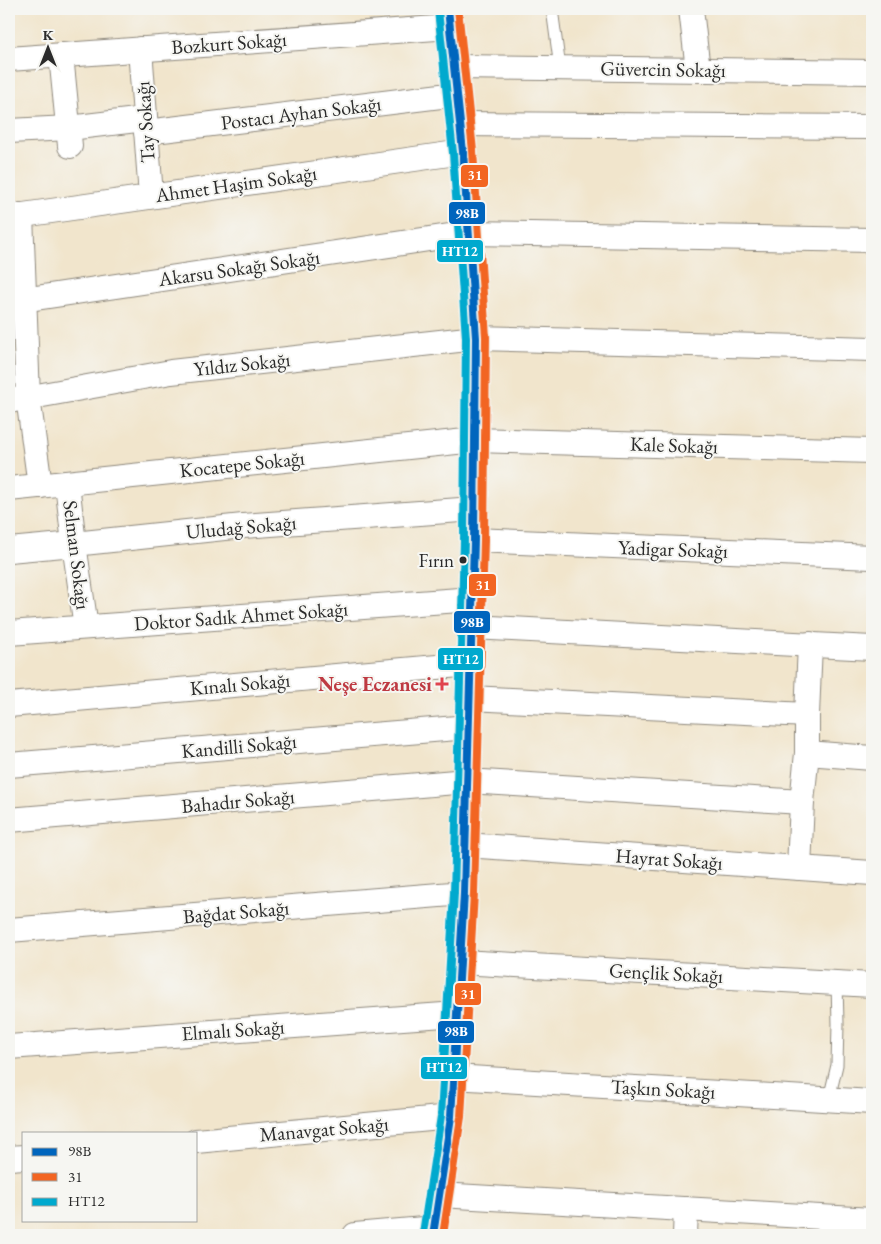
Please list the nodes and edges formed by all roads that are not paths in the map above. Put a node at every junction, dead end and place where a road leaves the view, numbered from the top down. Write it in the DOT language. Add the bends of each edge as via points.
graph roads {
  1 [pos="552,9"];
  2 [pos="691,9"];
  3 [pos="449,18"];
  4 [pos="140,49"];
  5 [pos="61,55"];
  6 [pos="9,59"];
  7 [pos="454,67"];
  8 [pos="560,68"];
  9 [pos="698,70"];
  10 [pos="872,72"];
  11 [pos="457,94"];
  12 [pos="460,124"];
  13 [pos="145,125"];
  14 [pos="872,127"];
  15 [pos="9,130"];
  16 [pos="69,137"];
  17 [pos="463,152"];
  18 [pos="151,196"];
  19 [pos="15,216"];
  20 [pos="469,233"];
  21 [pos="872,240"];
  22 [pos="17,301"];
  23 [pos="476,338"];
  24 [pos="872,349"];
  25 [pos="18,399"];
  26 [pos="475,440"];
  27 [pos="872,451"];
  28 [pos="68,483"];
  29 [pos="40,486"];
  30 [pos="9,489"];
  31 [pos="474,509"];
  32 [pos="474,540"];
  33 [pos="74,544"];
  34 [pos="9,550"];
  35 [pos="872,557"];
  36 [pos="473,599"];
  37 [pos="86,627"];
  38 [pos="472,627"];
  39 [pos="9,633"];
  40 [pos="810,644"];
  41 [pos="872,648"];
  42 [pos="471,664"];
  43 [pos="470,698"];
  44 [pos="9,705"];
  45 [pos="806,715"];
  46 [pos="469,727"];
  47 [pos="806,753"];
  48 [pos="872,758"];
  49 [pos="9,765"];
  50 [pos="468,781"];
  51 [pos="802,802"];
  52 [pos="9,820"];
  53 [pos="465,845"];
  54 [pos="799,868"];
  55 [pos="872,873"];
  56 [pos="464,893"];
  57 [pos="9,930"];
  58 [pos="460,962"];
  59 [pos="837,983"];
  60 [pos="872,985"];
  61 [pos="457,1014"];
  62 [pos="9,1047"];
  63 [pos="453,1077"];
  64 [pos="829,1099"];
  65 [pos="872,1102"];
  66 [pos="451,1117"];
  67 [pos="198,1141"];
  68 [pos="22,1157"];
  69 [pos="9,1158"];
  70 [pos="440,1195"];
  71 [pos="686,1209"];
  72 [pos="872,1220"];
  73 [pos="434,1232"];
  74 [pos="355,1235"];
  75 [pos="685,1235"];
  1 -- 8 [label="lane"];
  2 -- 9 [label="street"];
  3 -- 4 [label="street, Bozkurt Sokağı"];
  3 -- 7 [label="main road"];
  4 -- 5 [label="street, Bozkurt Sokağı"];
  4 -- 13 [label="street, Tay Sokağı"];
  5 -- 6 [label="street, Bozkurt Sokağı"];
  5 -- 16 [label="street"];
  7 -- 8 [label="street, Güvercin Sokağı"];
  7 -- 11 [label="main road"];
  8 -- 9 [label="street, Güvercin Sokağı"];
  9 -- 10 [label="street, Güvercin Sokağı"];
  11 -- 12 [label="main road"];
  11 -- 13 [label="street, Postacı Ayhan Sokağı"];
  12 -- 14 [label="street"];
  12 -- 17 [label="main road"];
  13 -- 16 [label="street, Postacı Ayhan Sokağı"];
  13 -- 18 [label="street, Tay Sokağı"];
  15 -- 16 [label="street, Postacı Ayhan Sokağı"];
  17 -- 18 [label="street, Ahmet Haşim Sokağı"];
  17 -- 20 [label="main road"];
  18 -- 19 [label="street, Ahmet Haşim Sokağı"];
  19 -- 22 [label="street"];
  20 -- 21 [label="street, Akarsu Sokağı Sokağı"];
  20 -- 22 [label="street, Akarsu Sokağı Sokağı"];
  20 -- 23 [label="main road"];
  22 -- 25 [label="street"];
  23 -- 24 [label="street, Yıldız Sokağı"];
  23 -- 25 [label="street, Yıldız Sokağı" via="171,372"];
  23 -- 26 [label="main road"];
  25 -- 29 [label="street"];
  26 -- 27 [label="street, Kale Sokağı"];
  26 -- 28 [label="street, Kocatepe Sokağı"];
  26 -- 31 [label="main road"];
  28 -- 29 [label="street, Kocatepe Sokağı"];
  28 -- 33 [label="street, Selman Sokağı"];
  29 -- 30 [label="street, Kocatepe Sokağı"];
  31 -- 32 [label="main road"];
  31 -- 33 [label="street, Uludağ Sokağı" via="243,526"];
  32 -- 35 [label="street, Yadigar Sokağı"];
  32 -- 36 [label="main road"];
  33 -- 34 [label="street, Uludağ Sokağı"];
  33 -- 37 [label="street, Selman Sokağı"];
  36 -- 37 [label="street, Doktor Sadık Ahmet Sokağı"];
  36 -- 38 [label="main road"];
  37 -- 39 [label="street, Doktor Sadık Ahmet Sokağı"];
  38 -- 40 [label="street"];
  38 -- 42 [label="main road"];
  40 -- 41 [label="street"];
  40 -- 45 [label="street"];
  42 -- 43 [label="main road"];
  42 -- 44 [label="street, Kınalı Sokağı"];
  43 -- 45 [label="street"];
  43 -- 46 [label="main road"];
  45 -- 47 [label="street"];
  46 -- 49 [label="street, Kandilli Sokağı"];
  46 -- 50 [label="main road"];
  47 -- 48 [label="street"];
  47 -- 51 [label="street"];
  50 -- 51 [label="street, Bahadır Sokağı"];
  50 -- 52 [label="street, Bahadır Sokağı"];
  50 -- 53 [label="main road"];
  51 -- 54 [label="street"];
  53 -- 54 [label="street, Hayrat Sokağı"];
  53 -- 56 [label="main road"];
  54 -- 55 [label="street, Hayrat Sokağı"];
  56 -- 57 [label="street, Bağdat Sokağı"];
  56 -- 58 [label="main road"];
  58 -- 59 [label="street, Gençlik Sokağı"];
  58 -- 61 [label="main road"];
  59 -- 60 [label="street, Gençlik Sokağı"];
  59 -- 64 [label="lane" via="837,1065"];
  61 -- 62 [label="street, Elmalı Sokağı"];
  61 -- 63 [label="main road"];
  63 -- 64 [label="street, Taşkın Sokağı"];
  63 -- 66 [label="main road"];
  64 -- 65 [label="street, Taşkın Sokağı"];
  66 -- 67 [label="street, Manavgat Sokağı"];
  66 -- 70 [label="main road"];
  68 -- 69 [label="street"];
  70 -- 71 [label="street"];
  70 -- 73 [label="main road"];
  71 -- 72 [label="street"];
  71 -- 75 [label="street"];
  73 -- 74 [label="street"];
}
